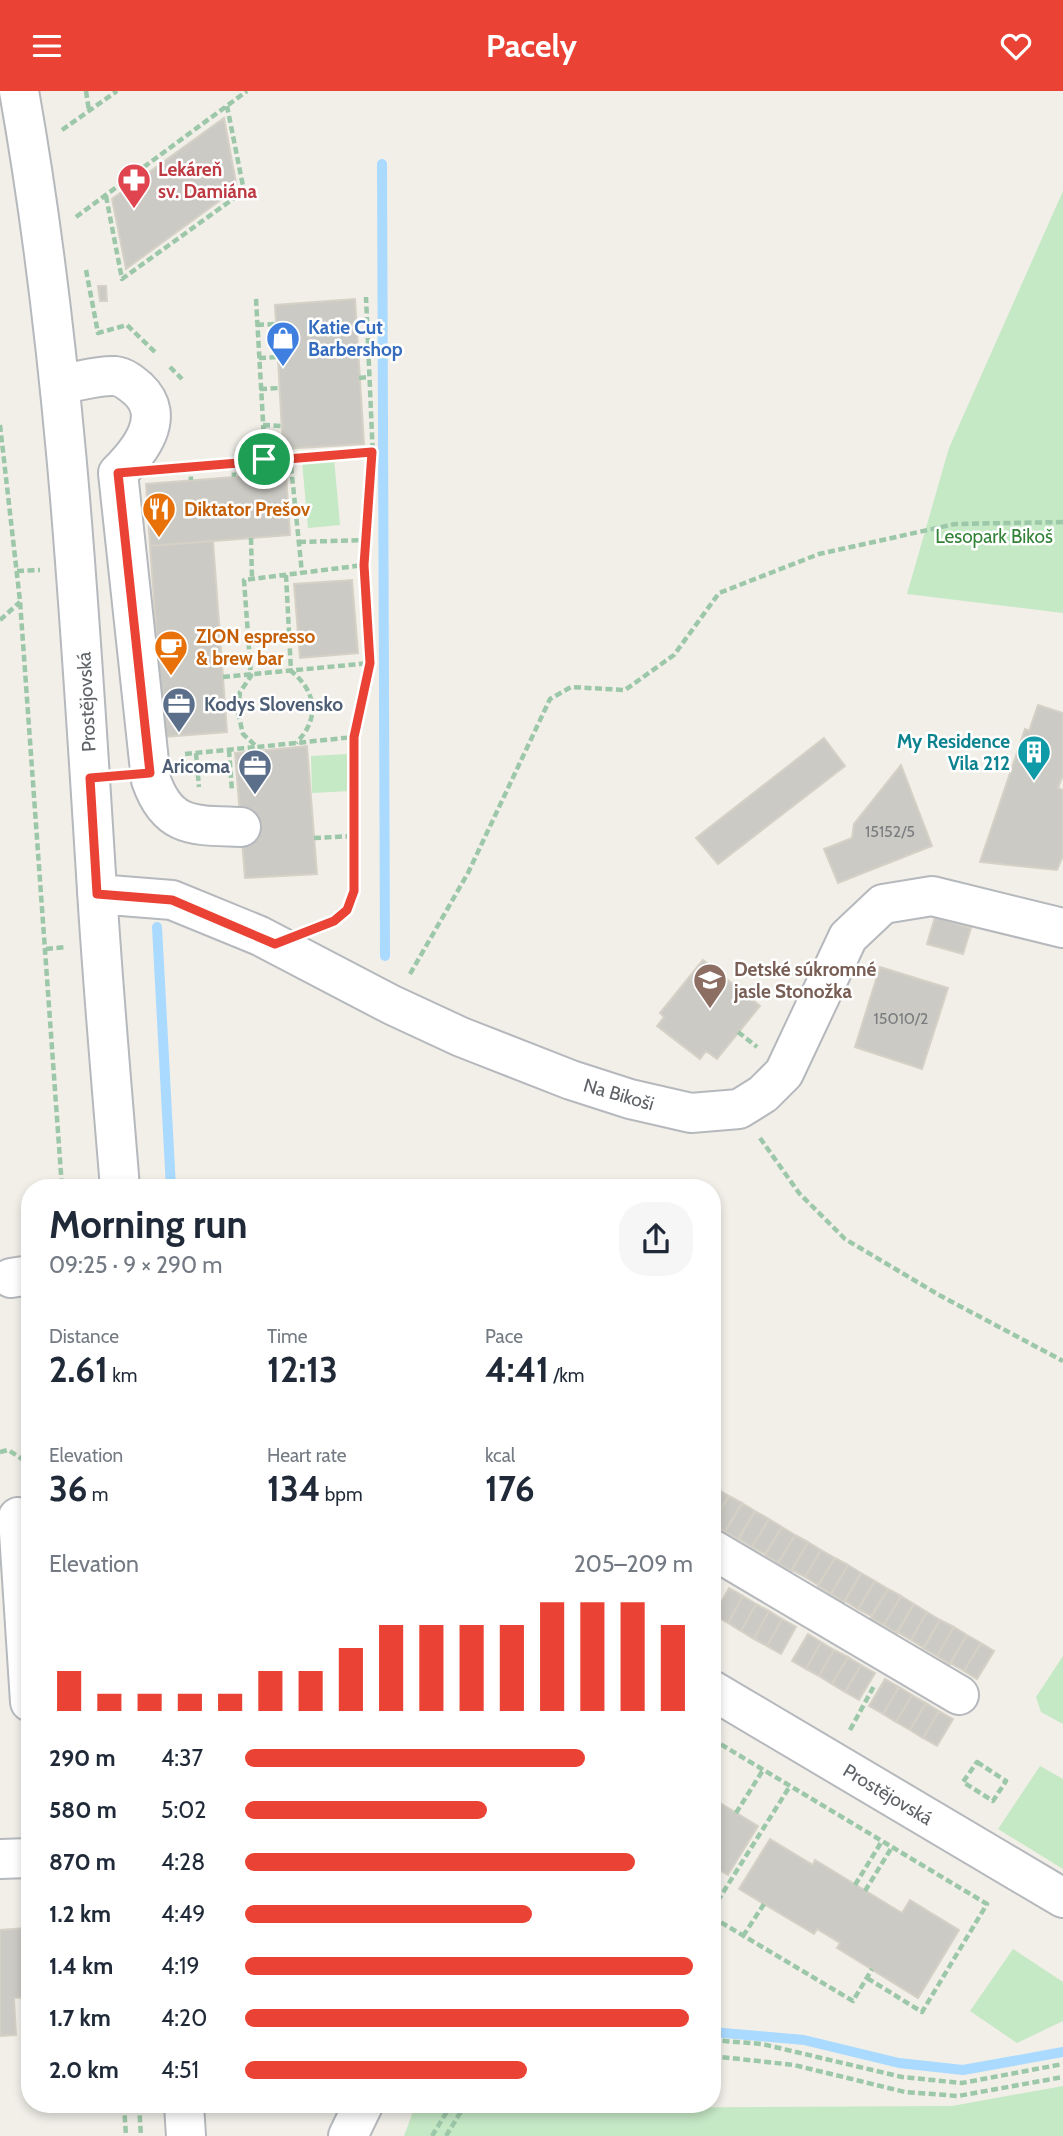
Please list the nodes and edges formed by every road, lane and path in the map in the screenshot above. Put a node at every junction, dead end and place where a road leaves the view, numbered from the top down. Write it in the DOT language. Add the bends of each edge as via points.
graph roads {
  1 [pos="86,91"];
  2 [pos="117,91"];
  3 [pos="247,91"];
  4 [pos="227,106"];
  5 [pos="14,111"];
  6 [pos="89,111"];
  7 [pos="196,129"];
  8 [pos="59,133"];
  9 [pos="198,136"];
  10 [pos="161,155"];
  11 [pos="164,161"];
  12 [pos="106,196"];
  13 [pos="75,218"];
  14 [pos="366,297"];
  15 [pos="256,299"];
  16 [pos="275,324"];
  17 [pos="257,325"];
  18 [pos="278,357"];
  19 [pos="259,358"];
  20 [pos="369,377"];
  21 [pos="359,378"];
  22 [pos="61,384"];
  23 [pos="280,388"];
  24 [pos="260,390"];
  25 [pos="0,425"];
  26 [pos="263,425"];
  27 [pos="282,426"];
  28 [pos="372,452"];
  29 [pos="290,456"];
  30 [pos="264,459"];
  31 [pos="233,462"];
  32 [pos="190,466"];
  33 [pos="118,473"];
  34 [pos="266,474"];
  35 [pos="234,477"];
  36 [pos="191,480"];
  37 [pos="1063,522"];
  38 [pos="251,538"];
  39 [pos="366,540"];
  40 [pos="299,542"];
  41 [pos="364,565"];
  42 [pos="302,573"];
  43 [pos="286,575"];
  44 [pos="252,579"];
  45 [pos="20,601"];
  46 [pos="288,604"];
  47 [pos="296,604"];
  48 [pos="0,620"];
  49 [pos="370,663"];
  50 [pos="291,671"];
  51 [pos="251,676"];
  52 [pos="223,677"];
  53 [pos="354,737"];
  54 [pos="295,743"];
  55 [pos="257,747"];
  56 [pos="229,750"];
  57 [pos="196,753"];
  58 [pos="163,764"];
  59 [pos="90,778"];
  60 [pos="200,798"];
  61 [pos="236,810"];
  62 [pos="354,836"];
  63 [pos="314,838"];
  64 [pos="97,894"];
  65 [pos="1063,928"];
  66 [pos="275,944"];
  67 [pos="101,945"];
  68 [pos="46,949"];
  69 [pos="392,1005"];
  70 [pos="739,1108"];
  71 [pos="61,1179"];
  72 [pos="119,1179"];
  73 [pos="1063,1361"];
  74 [pos="0,1453"];
  75 [pos="21,1459"];
  76 [pos="19,1517"];
  77 [pos="21,1551"];
  78 [pos="721,1554"];
  79 [pos="721,1695"];
  80 [pos="959,1695"];
  81 [pos="721,1744"];
  82 [pos="763,1770"];
  83 [pos="790,1786"];
  84 [pos="993,1801"];
  85 [pos="736,1813"];
  86 [pos="882,1841"];
  87 [pos="892,1847"];
  88 [pos="21,1858"];
  89 [pos="0,1859"];
  90 [pos="855,1885"];
  91 [pos="865,1891"];
  92 [pos="721,1896"];
  93 [pos="1063,1898"];
  94 [pos="765,1904"];
  95 [pos="721,1923"];
  96 [pos="743,1936"];
  97 [pos="872,1969"];
  98 [pos="867,1978"];
  99 [pos="721,2042"];
  100 [pos="721,2057"];
  101 [pos="1063,2064"];
  102 [pos="1063,2077"];
  103 [pos="125,2113"];
  104 [pos="140,2113"];
  105 [pos="185,2113"];
  106 [pos="359,2113"];
  107 [pos="446,2113"];
  108 [pos="460,2113"];
  109 [pos="126,2136"];
  110 [pos="141,2136"];
  111 [pos="186,2136"];
  112 [pos="348,2136"];
  113 [pos="432,2136"];
  114 [pos="446,2136"];
  1 -- 6 [label="path"];
  2 -- 6 [label="path"];
  3 -- 4 [label="path"];
  4 -- 7 [label="path"];
  4 -- 12 [label="path" via="244,191 122,279"];
  5 -- 22 [label="street, Prostějovská" via="34,176"];
  6 -- 8 [label="path"];
  7 -- 9 [label="path"];
  7 -- 10 [label="path"];
  10 -- 11 [label="path"];
  10 -- 12 [label="path"];
  12 -- 13 [label="path"];
  14 -- 20 [label="path"];
  15 -- 17 [label="path"];
  16 -- 17 [label="path"];
  17 -- 19 [label="path"];
  18 -- 19 [label="path"];
  19 -- 24 [label="path"];
  20 -- 21 [label="path"];
  20 -- 28 [label="path"];
  22 -- 33 [label="street" via="114,376 144,394 151,418 148,435"];
  22 -- 59 [label="street, Prostějovská"];
  23 -- 24 [label="path"];
  24 -- 26 [label="path"];
  25 -- 45 [label="path"];
  26 -- 27 [label="path"];
  26 -- 30 [label="path"];
  28 -- 29 [label="path"];
  28 -- 39 [label="path"];
  29 -- 30 [label="path"];
  29 -- 40 [label="path"];
  30 -- 31 [label="path"];
  30 -- 34 [label="path"];
  31 -- 32 [label="path"];
  31 -- 35 [label="path"];
  32 -- 33 [label="path"];
  32 -- 36 [label="path"];
  33 -- 58 [label="street"];
  37 -- 69 [label="path" via="955,524 819,554 719,593 674,655 625,691 571,687 550,699 468,873"];
  38 -- 44 [label="path"];
  39 -- 40 [label="path"];
  39 -- 41 [label="path"];
  40 -- 42 [label="path"];
  41 -- 42 [label="path"];
  41 -- 49 [label="path"];
  42 -- 43 [label="path"];
  43 -- 44 [label="path"];
  43 -- 46 [label="path"];
  44 -- 51 [label="path" via="244,580"];
  45 -- 48 [label="path"];
  45 -- 68 [label="path"];
  46 -- 47 [label="path"];
  46 -- 50 [label="path"];
  49 -- 50 [label="path"];
  49 -- 53 [label="path"];
  50 -- 51 [label="path"];
  50 -- 54 [label="path" via="306,684 313,704 309,726"];
  51 -- 52 [label="path"];
  51 -- 55 [label="path" via="240,692 238,713 243,734"];
  53 -- 54 [label="path"];
  53 -- 62 [label="path"];
  54 -- 55 [label="path"];
  55 -- 56 [label="path"];
  56 -- 57 [label="path"];
  56 -- 61 [label="path"];
  57 -- 58 [label="path"];
  57 -- 60 [label="path"];
  58 -- 59 [label="street"];
  58 -- 61 [label="street" via="159,802 172,817 203,825"];
  59 -- 64 [label="street, Prostějovská"];
  62 -- 63 [label="path"];
  62 -- 66 [label="path" via="354,891 347,910 334,921"];
  64 -- 66 [label="street, Na Bikoši" via="172,900"];
  64 -- 67 [label="street, Prostějovská"];
  65 -- 70 [label="street, Na Bikoši" via="932,896 883,904 848,937 784,1073 763,1094"];
  66 -- 69 [label="street, Na Bikoši"];
  67 -- 68 [label="path"];
  67 -- 72 [label="street, Prostějovská"];
  68 -- 71 [label="path"];
  69 -- 70 [label="street, Na Bikoši" via="473,1042 630,1099 691,1113"];
  70 -- 73 [label="path" via="799,1193 845,1239"];
  74 -- 75 [label="path" via="8,1451"];
  76 -- 77 [label="street"];
  78 -- 80 [label="street"];
  79 -- 93 [label="street, Prostějovská"];
  81 -- 82 [label="path"];
  82 -- 83 [label="path"];
  82 -- 85 [label="path"];
  83 -- 86 [label="path"];
  83 -- 92 [label="path"];
  84 -- 84 [label="path" via="963,1782 976,1762 1006,1781"];
  86 -- 87 [label="path"];
  86 -- 90 [label="path"];
  87 -- 91 [label="path"];
  87 -- 98 [label="path" via="987,1904 922,2012"];
  88 -- 89 [label="street"];
  94 -- 96 [label="path"];
  95 -- 96 [label="path"];
  96 -- 98 [label="path" via="853,2001"];
  97 -- 98 [label="path"];
  99 -- 101 [label="path" via="762,2044 902,2077 962,2083"];
  100 -- 102 [label="path" via="794,2066 905,2092 958,2096"];
  103 -- 109 [label="path"];
  104 -- 110 [label="path"];
  105 -- 111 [label="street"];
  106 -- 112 [label="street"];
  107 -- 113 [label="path"];
  108 -- 114 [label="path"];
}
